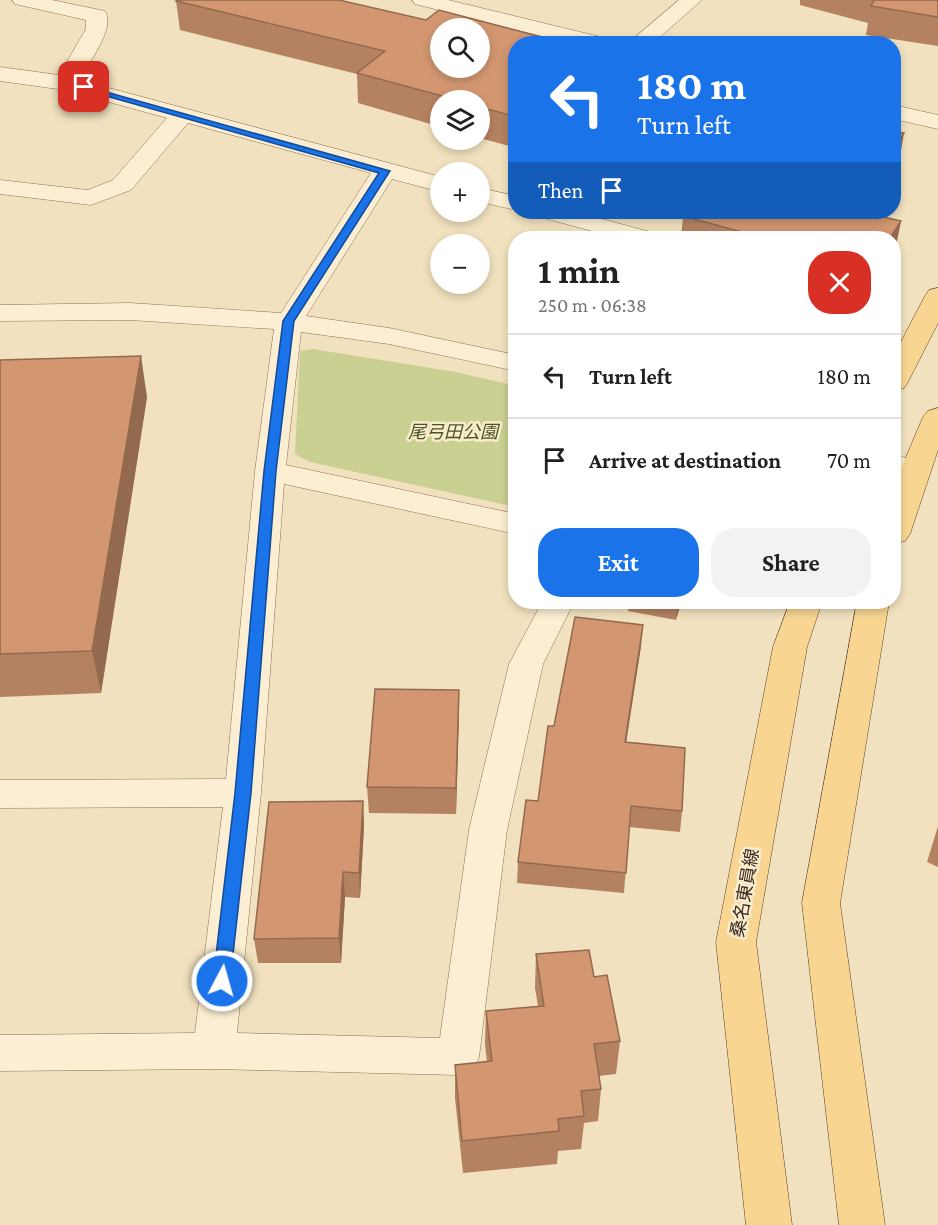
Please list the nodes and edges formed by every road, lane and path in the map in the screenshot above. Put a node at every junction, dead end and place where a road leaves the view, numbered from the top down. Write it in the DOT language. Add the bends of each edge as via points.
graph roads {
  1 [pos="22,0"];
  2 [pos="692,0"];
  3 [pos="469,6"];
  4 [pos="416,9"];
  5 [pos="573,36"];
  6 [pos="648,36"];
  7 [pos="0,74"];
  8 [pos="66,82"];
  9 [pos="184,113"];
  10 [pos="901,114"];
  11 [pos="938,122"];
  12 [pos="385,171"];
  13 [pos="430,182"];
  14 [pos="0,187"];
  15 [pos="490,197"];
  16 [pos="508,201"];
  17 [pos="590,219"];
  18 [pos="625,231"];
  19 [pos="938,296"];
  20 [pos="0,313"];
  21 [pos="289,321"];
  22 [pos="508,361"];
  23 [pos="901,368"];
  24 [pos="938,417"];
  25 [pos="904,468"];
  26 [pos="270,471"];
  27 [pos="901,488"];
  28 [pos="508,522"];
  29 [pos="554,609"];
  30 [pos="804,609"];
  31 [pos="872,609"];
  32 [pos="243,793"];
  33 [pos="0,794"];
  34 [pos="214,1051"];
  35 [pos="0,1053"];
  36 [pos="769,1225"];
  37 [pos="862,1225"];
  1 -- 8 [label="street" via="97,16 97,29"];
  2 -- 6 [label="street"];
  3 -- 4 [label="street"];
  3 -- 5 [label="street"];
  7 -- 8 [label="street"];
  8 -- 9 [label="street"];
  9 -- 12 [label="street"];
  9 -- 14 [label="street" via="122,185 91,198"];
  10 -- 11 [label="street"];
  12 -- 13 [label="street"];
  12 -- 21 [label="street"];
  15 -- 16 [label="street"];
  17 -- 18 [label="street"];
  19 -- 23 [label="main road"];
  20 -- 21 [label="street" via="152,312"];
  21 -- 22 [label="street" via="403,338"];
  21 -- 26 [label="street"];
  24 -- 25 [label="main road"];
  25 -- 27 [label="main road"];
  26 -- 28 [label="street"];
  26 -- 32 [label="street"];
  29 -- 34 [label="street" via="526,664 491,819 458,1057"];
  30 -- 36 [label="main road, 桑名東員線" via="790,647 736,942"];
  31 -- 37 [label="main road" via="820,903"];
  32 -- 33 [label="street"];
  32 -- 34 [label="street"];
  34 -- 35 [label="street"];
}
